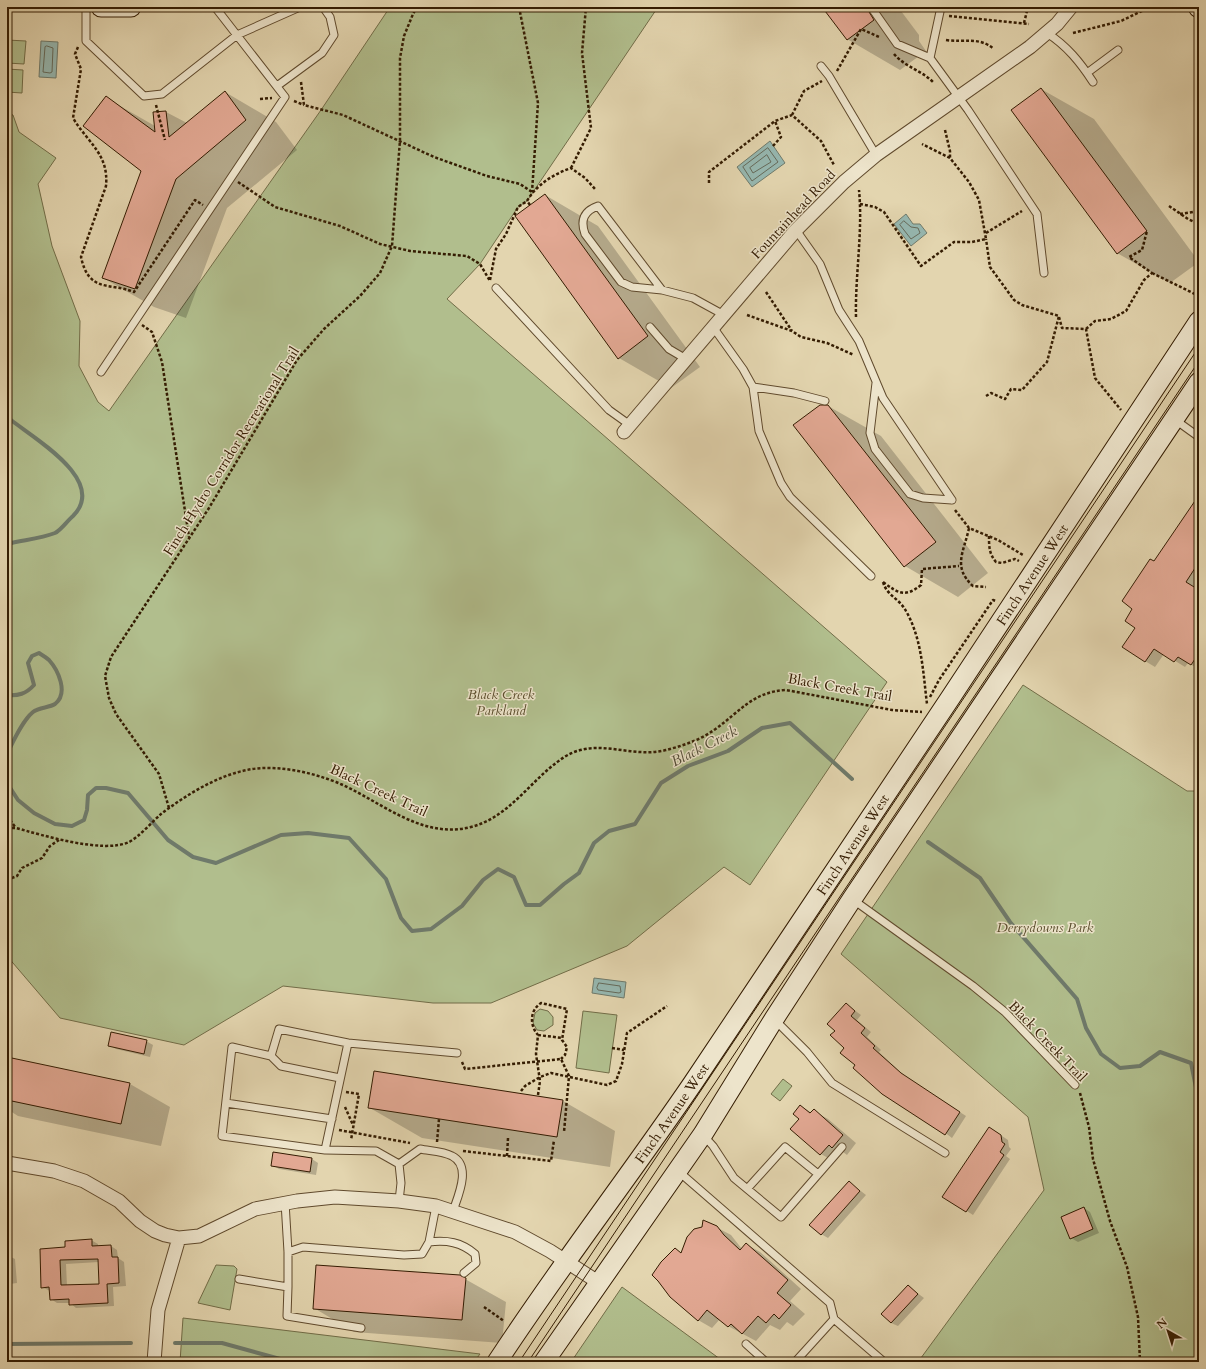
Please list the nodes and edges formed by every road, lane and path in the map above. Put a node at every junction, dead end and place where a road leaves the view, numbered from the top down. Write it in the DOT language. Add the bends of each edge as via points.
graph roads {
  1 [pos="86,7"];
  2 [pos="101,7"];
  3 [pos="130,7"];
  4 [pos="215,7"];
  5 [pos="300,7"];
  6 [pos="323,7"];
  7 [pos="417,7"];
  8 [pos="519,7"];
  9 [pos="586,7"];
  10 [pos="871,7"];
  11 [pos="941,7"];
  12 [pos="1028,7"];
  13 [pos="1071,7"];
  14 [pos="1150,7"];
  15 [pos="949,16"];
  16 [pos="1024,23"];
  17 [pos="1029,24"];
  18 [pos="1047,33"];
  19 [pos="1073,33"];
  20 [pos="237,36"];
  21 [pos="946,40"];
  22 [pos="82,42"];
  23 [pos="994,49"];
  24 [pos="1118,50"];
  25 [pos="930,58"];
  26 [pos="821,66"];
  27 [pos="1087,73"];
  28 [pos="305,78"];
  29 [pos="1093,82"];
  30 [pos="277,86"];
  31 [pos="958,98"];
  32 [pos="156,106"];
  33 [pos="776,121"];
  34 [pos="944,130"];
  35 [pos="165,140"];
  36 [pos="400,140"];
  37 [pos="922,144"];
  38 [pos="773,146"];
  39 [pos="876,155"];
  40 [pos="950,158"];
  41 [pos="834,165"];
  42 [pos="571,168"];
  43 [pos="231,177"];
  44 [pos="709,183"];
  45 [pos="595,189"];
  46 [pos="859,190"];
  47 [pos="532,192"];
  48 [pos="527,201"];
  49 [pos="860,204"];
  50 [pos="530,205"];
  51 [pos="1169,206"];
  52 [pos="210,210"];
  53 [pos="1022,211"];
  54 [pos="1199,211"];
  55 [pos="1180,214"];
  56 [pos="1199,224"];
  57 [pos="796,230"];
  58 [pos="1147,231"];
  59 [pos="986,233"];
  60 [pos="986,239"];
  61 [pos="392,246"];
  62 [pos="1044,273"];
  63 [pos="1152,273"];
  64 [pos="490,281"];
  65 [pos="496,288"];
  66 [pos="662,290"];
  67 [pos="766,292"];
  68 [pos="1197,295"];
  69 [pos="747,314"];
  70 [pos="724,315"];
  71 [pos="1059,316"];
  72 [pos="135,321"];
  73 [pos="1199,321"];
  74 [pos="650,327"];
  75 [pos="713,327"];
  76 [pos="1086,329"];
  77 [pos="792,331"];
  78 [pos="858,341"];
  79 [pos="686,359"];
  80 [pos="868,362"];
  81 [pos="101,372"];
  82 [pos="876,382"];
  83 [pos="1199,382"];
  84 [pos="753,387"];
  85 [pos="986,396"];
  86 [pos="825,401"];
  87 [pos="1121,410"];
  88 [pos="1174,419"];
  89 [pos="627,428"];
  90 [pos="1199,437"];
  91 [pos="952,500"];
  92 [pos="969,528"];
  93 [pos="989,536"];
  94 [pos="189,538"];
  95 [pos="1023,555"];
  96 [pos="1019,561"];
  97 [pos="959,566"];
  98 [pos="871,576"];
  99 [pos="883,582"];
  100 [pos="986,587"];
  101 [pos="993,600"];
  102 [pos="927,704"];
  103 [pos="169,808"];
  104 [pos="7,816"];
  105 [pos="7,828"];
  106 [pos="16,828"];
  107 [pos="59,840"];
  108 [pos="7,880"];
  109 [pos="852,899"];
  110 [pos="667,1006"];
  111 [pos="774,1019"];
  112 [pos="538,1036"];
  113 [pos="562,1038"];
  114 [pos="348,1043"];
  115 [pos="612,1048"];
  116 [pos="624,1050"];
  117 [pos="457,1053"];
  118 [pos="271,1056"];
  119 [pos="561,1059"];
  120 [pos="537,1061"];
  121 [pos="569,1076"];
  122 [pos="540,1077"];
  123 [pos="340,1078"];
  124 [pos="1075,1085"];
  125 [pos="338,1091"];
  126 [pos="521,1092"];
  127 [pos="538,1095"];
  128 [pos="226,1103"];
  129 [pos="332,1119"];
  130 [pos="439,1119"];
  131 [pos="353,1125"];
  132 [pos="564,1132"];
  133 [pos="702,1134"];
  134 [pos="508,1138"];
  135 [pos="842,1147"];
  136 [pos="325,1150"];
  137 [pos="349,1150"];
  138 [pos="437,1152"];
  139 [pos="945,1153"];
  140 [pos="507,1156"];
  141 [pos="7,1163"];
  142 [pos="399,1164"];
  143 [pos="678,1171"];
  144 [pos="818,1174"];
  145 [pos="747,1189"];
  146 [pos="399,1200"];
  147 [pos="285,1202"];
  148 [pos="436,1206"];
  149 [pos="453,1211"];
  150 [pos="179,1238"];
  151 [pos="429,1242"];
  152 [pos="288,1252"];
  153 [pos="567,1261"];
  154 [pos="464,1273"];
  155 [pos="239,1279"];
  156 [pos="598,1282"];
  157 [pos="288,1287"];
  158 [pos="484,1307"];
  159 [pos="834,1319"];
  160 [pos="504,1321"];
  161 [pos="361,1328"];
  162 [pos="746,1344"];
  163 [pos="154,1362"];
  164 [pos="497,1362"];
  165 [pos="544,1362"];
  166 [pos="766,1362"];
  167 [pos="795,1362"];
  168 [pos="884,1362"];
  169 [pos="1140,1362"];
  1 -- 20 [label="lane" via="86,41 144,96 162,94"];
  2 -- 3 [label="main road"];
  4 -- 20 [label="lane"];
  5 -- 20 [label="lane"];
  6 -- 30 [label="lane" via="330,17 334,35 322,53"];
  7 -- 36 [label="path, Finch Hydro Corridor Recreational Trail" via="404,36 400,58"];
  8 -- 47 [label="path" via="538,103"];
  9 -- 42 [label="path" via="582,53 591,128"];
  10 -- 25 [label="lane" via="897,44"];
  11 -- 25 [label="lane"];
  12 -- 16 [label="path"];
  13 -- 18 [label="street, Fountainhead Road"];
  14 -- 19 [label="path" via="1121,21"];
  15 -- 16 [label="path"];
  16 -- 17 [label="path"];
  18 -- 27 [label="lane" via="1061,42"];
  18 -- 31 [label="street, Fountainhead Road"];
  20 -- 30 [label="lane"];
  21 -- 23 [label="path" via="978,40"];
  22 -- 52 [label="path" via="75,54 81,69 73,118 100,154 106,178 106,186 81,257 90,277 98,284 134,292 195,200"];
  24 -- 27 [label="lane"];
  25 -- 31 [label="lane"];
  26 -- 39 [label="lane"];
  27 -- 29 [label="lane"];
  28 -- 36 [label="path" via="300,82 304,105 343,115"];
  30 -- 43 [label="lane" via="285,97"];
  31 -- 39 [label="street, Fountainhead Road"];
  31 -- 62 [label="lane" via="1037,214"];
  32 -- 35 [label="path"];
  33 -- 38 [label="path" via="781,137"];
  33 -- 41 [label="path" via="792,115 821,141"];
  33 -- 44 [label="path" via="709,172"];
  34 -- 40 [label="path"];
  36 -- 47 [label="path" via="434,157 487,176 520,184"];
  36 -- 61 [label="path, Finch Hydro Corridor Recreational Trail"];
  37 -- 40 [label="path"];
  39 -- 57 [label="street, Fountainhead Road" via="844,182"];
  40 -- 59 [label="path" via="979,200"];
  42 -- 45 [label="path" via="586,178"];
  42 -- 47 [label="path" via="555,174"];
  43 -- 52 [label="lane"];
  43 -- 61 [label="path" via="275,207 340,226 380,244"];
  46 -- 49 [label="path"];
  47 -- 48 [label="path"];
  48 -- 50 [label="path"];
  48 -- 64 [label="path" via="518,207 496,249"];
  49 -- 60 [label="path" via="884,212 921,266 954,242"];
  49 -- 78 [label="path" via="856,283"];
  51 -- 55 [label="path"];
  52 -- 72 [label="lane"];
  53 -- 59 [label="path"];
  54 -- 55 [label="path"];
  55 -- 56 [label="path"];
  57 -- 70 [label="street, Fountainhead Road"];
  57 -- 78 [label="lane" via="820,264 839,310"];
  58 -- 63 [label="path" via="1142,250 1129,257"];
  59 -- 60 [label="path"];
  60 -- 71 [label="path" via="990,267 1014,300 1022,305"];
  61 -- 64 [label="path" via="434,254 467,256 480,264"];
  61 -- 94 [label="path, Finch Hydro Corridor Recreational Trail" via="380,273 297,360"];
  63 -- 68 [label="path"];
  63 -- 76 [label="path" via="1144,280 1126,311 1111,319 1095,321"];
  64 -- 65 [label="path"];
  65 -- 89 [label="lane"];
  66 -- 66 [label="lane" via="598,206 589,210 582,225 585,234 621,282 632,287"];
  66 -- 70 [label="lane" via="693,298"];
  67 -- 77 [label="path"];
  69 -- 77 [label="path"];
  70 -- 75 [label="street, Fountainhead Road"];
  71 -- 76 [label="path" via="1062,328"];
  71 -- 85 [label="path" via="1047,362 1030,382 1022,390 1011,390 1004,399 991,394"];
  72 -- 81 [label="lane"];
  72 -- 94 [label="path" via="152,332 162,362"];
  73 -- 153 [label="main road, Finch Avenue West" via="691,1086"];
  74 -- 79 [label="lane" via="669,349"];
  75 -- 79 [label="street, Fountainhead Road"];
  75 -- 84 [label="lane"];
  76 -- 87 [label="path" via="1095,378"];
  77 -- 80 [label="path" via="801,337 827,342"];
  78 -- 80 [label="lane"];
  79 -- 89 [label="street, Fountainhead Road"];
  80 -- 82 [label="lane"];
  82 -- 91 [label="lane" via="883,398"];
  82 -- 91 [label="lane" via="870,433 875,449 910,494 923,498"];
  83 -- 88 [label="main road"];
  84 -- 86 [label="lane" via="794,392"];
  84 -- 98 [label="lane" via="759,431 784,488 790,497"];
  88 -- 90 [label="lane"];
  88 -- 109 [label="main road"];
  91 -- 92 [label="path" via="954,509"];
  92 -- 93 [label="path"];
  92 -- 97 [label="path"];
  93 -- 95 [label="path"];
  93 -- 96 [label="path" via="989,548 996,562 1015,559"];
  94 -- 103 [label="path, Finch Hydro Corridor Recreational Trail" via="111,657 105,676 109,698 116,714 159,774"];
  97 -- 99 [label="path" via="922,569 921,585 914,591 896,592"];
  97 -- 100 [label="path" via="961,573 972,586"];
  98 -- 99 [label="path"];
  99 -- 102 [label="path" via="886,591 902,606 911,621 919,644"];
  101 -- 102 [label="path" via="939,680"];
  102 -- 103 [label="path, Black Creek Trail" via="924,712 892,710 804,692 772,691 753,698 711,732 671,749 644,753 606,747 586,748 566,756 510,805 487,821 470,828 431,828 410,821 337,783 306,771 286,768 258,769 221,779"];
  103 -- 107 [label="path, Black Creek Trail" via="129,842 102,845"];
  104 -- 106 [label="path"];
  105 -- 106 [label="path"];
  106 -- 107 [label="path, Black Creek Trail"];
  107 -- 108 [label="path" via="50,846 42,858 22,868 16,876"];
  109 -- 111 [label="main road"];
  109 -- 124 [label="lane, Black Creek Trail" via="1005,1012"];
  110 -- 116 [label="path" via="628,1033"];
  111 -- 133 [label="main road"];
  111 -- 139 [label="lane" via="807,1052 832,1083"];
  112 -- 113 [label="path"];
  112 -- 113 [label="path" via="531,1022 536,1007 541,1003 567,1008"];
  112 -- 120 [label="path"];
  113 -- 119 [label="path" via="567,1047"];
  114 -- 117 [label="lane"];
  114 -- 118 [label="lane" via="279,1029"];
  114 -- 123 [label="lane"];
  115 -- 116 [label="path"];
  116 -- 121 [label="path" via="616,1081 607,1085"];
  117 -- 120 [label="path" via="465,1069"];
  118 -- 123 [label="lane" via="282,1066"];
  118 -- 128 [label="lane" via="232,1047"];
  119 -- 120 [label="path"];
  119 -- 121 [label="path"];
  120 -- 122 [label="path"];
  121 -- 122 [label="path" via="551,1073"];
  121 -- 132 [label="path"];
  122 -- 126 [label="path" via="525,1086"];
  122 -- 127 [label="path"];
  123 -- 125 [label="lane"];
  124 -- 169 [label="path, Black Creek Trail" via="1082,1096 1093,1159 1110,1221 1127,1267 1138,1317"];
  125 -- 129 [label="lane"];
  125 -- 131 [label="path"];
  125 -- 131 [label="path" via="359,1094"];
  128 -- 129 [label="lane"];
  128 -- 136 [label="lane" via="222,1136"];
  129 -- 136 [label="lane"];
  130 -- 138 [label="path"];
  131 -- 137 [label="path"];
  133 -- 143 [label="main road"];
  133 -- 145 [label="lane" via="734,1178"];
  134 -- 140 [label="path"];
  135 -- 144 [label="lane"];
  136 -- 137 [label="lane"];
  137 -- 142 [label="lane" via="376,1151"];
  138 -- 142 [label="lane" via="420,1148"];
  138 -- 149 [label="lane" via="452,1156 460,1166 463,1177"];
  141 -- 150 [label="street" via="54,1171 84,1181 119,1201 155,1231"];
  142 -- 146 [label="lane"];
  143 -- 156 [label="main road" via="615,1262"];
  143 -- 159 [label="lane" via="830,1303"];
  144 -- 145 [label="lane" via="785,1147"];
  144 -- 145 [label="lane" via="781,1217"];
  146 -- 147 [label="street" via="336,1197"];
  146 -- 148 [label="street"];
  147 -- 150 [label="street" via="255,1209 199,1236"];
  147 -- 152 [label="lane"];
  148 -- 149 [label="street"];
  148 -- 151 [label="lane"];
  149 -- 153 [label="street" via="515,1232"];
  150 -- 163 [label="street" via="158,1310"];
  151 -- 152 [label="lane" via="422,1254 404,1255 303,1247"];
  151 -- 154 [label="lane" via="442,1241 464,1245 475,1254 476,1264"];
  152 -- 157 [label="lane"];
  153 -- 156 [label="street"];
  153 -- 164 [label="main road, Finch Avenue West"];
  155 -- 157 [label="lane"];
  156 -- 165 [label="main road"];
  157 -- 161 [label="lane" via="288,1316"];
  158 -- 160 [label="path"];
  159 -- 167 [label="lane"];
  159 -- 168 [label="lane"];
  162 -- 166 [label="lane"];
}
